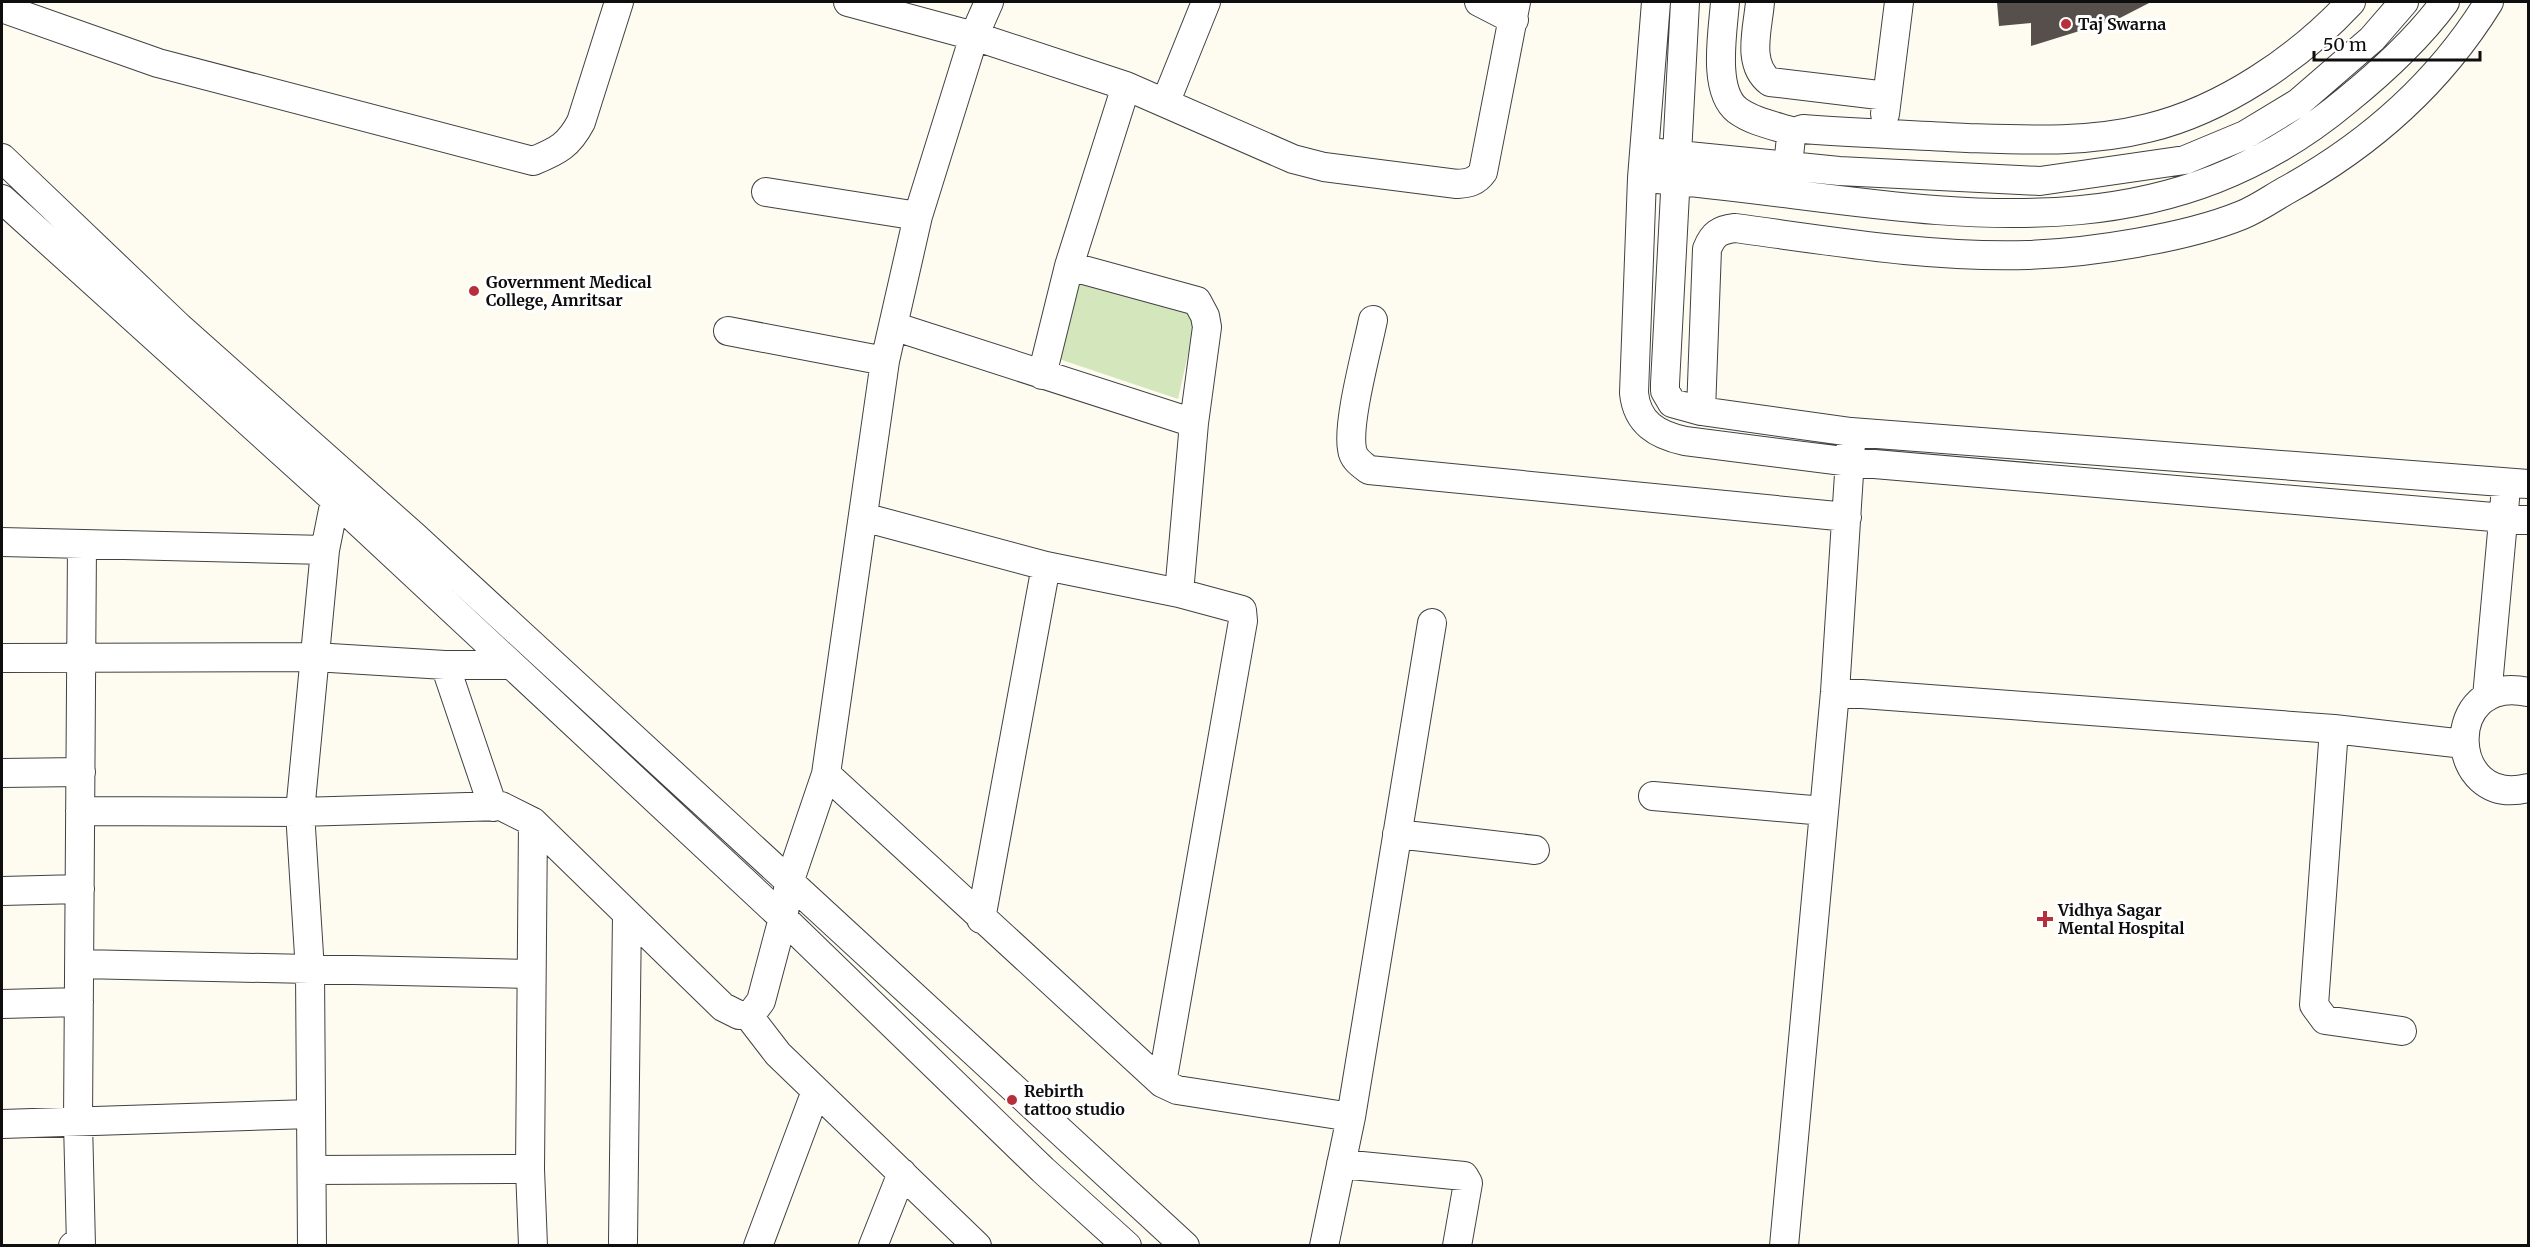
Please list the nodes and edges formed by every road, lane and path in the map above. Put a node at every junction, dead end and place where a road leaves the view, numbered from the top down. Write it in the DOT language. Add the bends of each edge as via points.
graph roads {
  1 [pos="619,2"];
  2 [pos="848,2"];
  3 [pos="989,2"];
  4 [pos="1206,2"];
  5 [pos="1479,2"];
  6 [pos="1656,2"];
  7 [pos="1685,2"];
  8 [pos="1725,2"];
  9 [pos="1760,2"];
  10 [pos="1899,2"];
  11 [pos="2351,2"];
  12 [pos="2404,2"];
  13 [pos="2445,2"];
  14 [pos="2489,2"];
  15 [pos="2,8"];
  16 [pos="1515,11"];
  17 [pos="974,36"];
  18 [pos="1682,50"];
  19 [pos="1722,50"];
  20 [pos="1126,86"];
  21 [pos="1887,96"];
  22 [pos="1166,101"];
  23 [pos="1794,132"];
  24 [pos="1883,134"];
  25 [pos="2,158"];
  26 [pos="1643,165"];
  27 [pos="1788,166"];
  28 [pos="1675,168"];
  29 [pos="766,192"];
  30 [pos="2,200"];
  31 [pos="918,216"];
  32 [pos="1069,266"];
  33 [pos="1373,321"];
  34 [pos="893,326"];
  35 [pos="728,331"];
  36 [pos="885,361"];
  37 [pos="1042,375"];
  38 [pos="1634,396"];
  39 [pos="1668,397"];
  40 [pos="1701,411"];
  41 [pos="1194,423"];
  42 [pos="1851,432"];
  43 [pos="1851,462"];
  44 [pos="2517,483"];
  45 [pos="335,500"];
  46 [pos="863,517"];
  47 [pos="1847,517"];
  48 [pos="2516,519"];
  49 [pos="2,542"];
  50 [pos="82,544"];
  51 [pos="325,550"];
  52 [pos="1046,566"];
  53 [pos="1179,593"];
  54 [pos="1432,623"];
  55 [pos="82,656"];
  56 [pos="314,657"];
  57 [pos="2,658"];
  58 [pos="445,665"];
  59 [pos="510,665"];
  60 [pos="1835,692"];
  61 [pos="2529,692"];
  62 [pos="2487,697"];
  63 [pos="2334,729"];
  64 [pos="2464,744"];
  65 [pos="81,772"];
  66 [pos="2,773"];
  67 [pos="826,774"];
  68 [pos="2529,788"];
  69 [pos="1653,796"];
  70 [pos="493,807"];
  71 [pos="80,811"];
  72 [pos="1824,811"];
  73 [pos="300,812"];
  74 [pos="533,822"];
  75 [pos="1397,834"];
  76 [pos="1535,850"];
  77 [pos="789,883"];
  78 [pos="80,889"];
  79 [pos="2,891"];
  80 [pos="627,914"];
  81 [pos="783,918"];
  82 [pos="981,919"];
  83 [pos="80,964"];
  84 [pos="310,971"];
  85 [pos="531,974"];
  86 [pos="80,1002"];
  87 [pos="2,1004"];
  88 [pos="747,1015"];
  89 [pos="2402,1030"];
  90 [pos="1162,1083"];
  91 [pos="816,1091"];
  92 [pos="311,1114"];
  93 [pos="1351,1117"];
  94 [pos="78,1122"];
  95 [pos="2,1124"];
  96 [pos="1341,1164"];
  97 [pos="530,1169"];
  98 [pos="312,1170"];
  99 [pos="902,1173"];
  100 [pos="623,1242"];
  101 [pos="73,1245"];
  102 [pos="312,1245"];
  103 [pos="533,1245"];
  104 [pos="758,1245"];
  105 [pos="873,1245"];
  106 [pos="977,1245"];
  107 [pos="1127,1245"];
  108 [pos="1185,1245"];
  109 [pos="1324,1245"];
  110 [pos="1457,1245"];
  111 [pos="1784,1245"];
  1 -- 15 [label="street" via="572,140 533,161 158,63"];
  2 -- 17 [label="street"];
  3 -- 17 [label="street"];
  4 -- 22 [label="street"];
  5 -- 16 [label="street"];
  6 -- 26 [label="street"];
  7 -- 18 [label="street"];
  8 -- 19 [label="street"];
  9 -- 21 [label="street" via="1755,56 1761,76 1770,82"];
  10 -- 21 [label="street"];
  11 -- 24 [label="street" via="2318,33 2263,74 2205,108 2151,128 2047,141"];
  12 -- 27 [label="street" via="2372,39 2298,103 2246,135 2185,160 2040,181"];
  13 -- 28 [label="street" via="2416,39 2320,123 2254,163 2207,184 2152,199 2083,211 1929,212"];
  14 -- 40 [label="street" via="2396,116 2318,173 2242,215 2135,243 2029,255 1879,248 1735,228 1721,230 1712,236 1707,249"];
  16 -- 22 [label="street" via="1483,172 1469,183 1324,167 1272,150"];
  17 -- 20 [label="street"];
  17 -- 31 [label="street"];
  18 -- 19 [label="street"];
  18 -- 28 [label="street"];
  19 -- 23 [label="street" via="1723,82 1730,103 1749,117"];
  20 -- 22 [label="street"];
  20 -- 32 [label="street"];
  21 -- 24 [label="street"];
  23 -- 24 [label="street" via="1803,129"];
  23 -- 27 [label="street"];
  25 -- 77 [label="street" via="178,327 414,536"];
  26 -- 28 [label="street"];
  26 -- 38 [label="street"];
  27 -- 28 [label="street"];
  28 -- 39 [label="street" via="1665,384"];
  29 -- 31 [label="street"];
  30 -- 45 [label="street"];
  31 -- 34 [label="street"];
  32 -- 37 [label="street"];
  32 -- 41 [label="street" via="1197,301 1201,306 1207,327"];
  33 -- 47 [label="street" via="1352,432 1352,451 1369,470"];
  34 -- 36 [label="street"];
  34 -- 37 [label="street"];
  35 -- 36 [label="street"];
  36 -- 46 [label="street"];
  37 -- 41 [label="street"];
  38 -- 39 [label="street"];
  38 -- 43 [label="street" via="1641,418 1668,437"];
  39 -- 40 [label="street" via="1682,407"];
  40 -- 42 [label="street"];
  41 -- 53 [label="street"];
  42 -- 43 [label="street"];
  42 -- 44 [label="street"];
  43 -- 47 [label="street"];
  43 -- 48 [label="street"];
  44 -- 48 [label="street"];
  45 -- 51 [label="street"];
  45 -- 59 [label="street"];
  46 -- 52 [label="street"];
  46 -- 67 [label="street"];
  47 -- 60 [label="street"];
  48 -- 62 [label="street"];
  49 -- 50 [label="street"];
  50 -- 51 [label="street"];
  50 -- 55 [label="street"];
  51 -- 56 [label="street"];
  52 -- 53 [label="street"];
  52 -- 82 [label="street"];
  53 -- 90 [label="street" via="1239,608 1244,615"];
  54 -- 75 [label="street"];
  55 -- 56 [label="street"];
  55 -- 57 [label="street"];
  55 -- 65 [label="street"];
  56 -- 58 [label="street"];
  56 -- 73 [label="street"];
  58 -- 59 [label="street"];
  58 -- 70 [label="street"];
  59 -- 81 [label="street"];
  60 -- 63 [label="street"];
  60 -- 72 [label="street"];
  61 -- 62 [label="street" via="2507,690"];
  62 -- 64 [label="street" via="2469,717"];
  63 -- 64 [label="street"];
  63 -- 89 [label="street" via="2314,1005 2325,1020"];
  64 -- 68 [label="street" via="2472,768 2484,780 2508,790"];
  65 -- 66 [label="street"];
  65 -- 71 [label="street"];
  67 -- 77 [label="street"];
  67 -- 82 [label="street"];
  69 -- 72 [label="street"];
  70 -- 73 [label="street"];
  70 -- 74 [label="street" via="513,810"];
  71 -- 73 [label="street"];
  71 -- 78 [label="street"];
  72 -- 111 [label="street"];
  73 -- 84 [label="street"];
  74 -- 80 [label="street"];
  74 -- 85 [label="street"];
  75 -- 76 [label="street"];
  75 -- 93 [label="street"];
  77 -- 81 [label="street"];
  77 -- 108 [label="street"];
  78 -- 79 [label="street"];
  78 -- 83 [label="street"];
  80 -- 88 [label="street" via="723,1007"];
  80 -- 100 [label="street"];
  81 -- 88 [label="street" via="761,1001"];
  81 -- 107 [label="street" via="1043,1170"];
  82 -- 90 [label="street"];
  83 -- 84 [label="street"];
  83 -- 86 [label="street"];
  84 -- 85 [label="street"];
  84 -- 92 [label="street"];
  85 -- 97 [label="street"];
  86 -- 87 [label="street"];
  86 -- 94 [label="street"];
  88 -- 91 [label="street" via="778,1054"];
  90 -- 93 [label="street" via="1177,1090"];
  91 -- 99 [label="street"];
  91 -- 104 [label="street"];
  92 -- 94 [label="street"];
  92 -- 98 [label="street"];
  93 -- 96 [label="street"];
  94 -- 95 [label="street"];
  94 -- 101 [label="street" via="81,1245"];
  96 -- 109 [label="street"];
  96 -- 110 [label="street" via="1464,1176 1468,1182"];
  97 -- 98 [label="street"];
  97 -- 103 [label="street"];
  98 -- 102 [label="street"];
  99 -- 105 [label="street"];
  99 -- 106 [label="street"];
}
